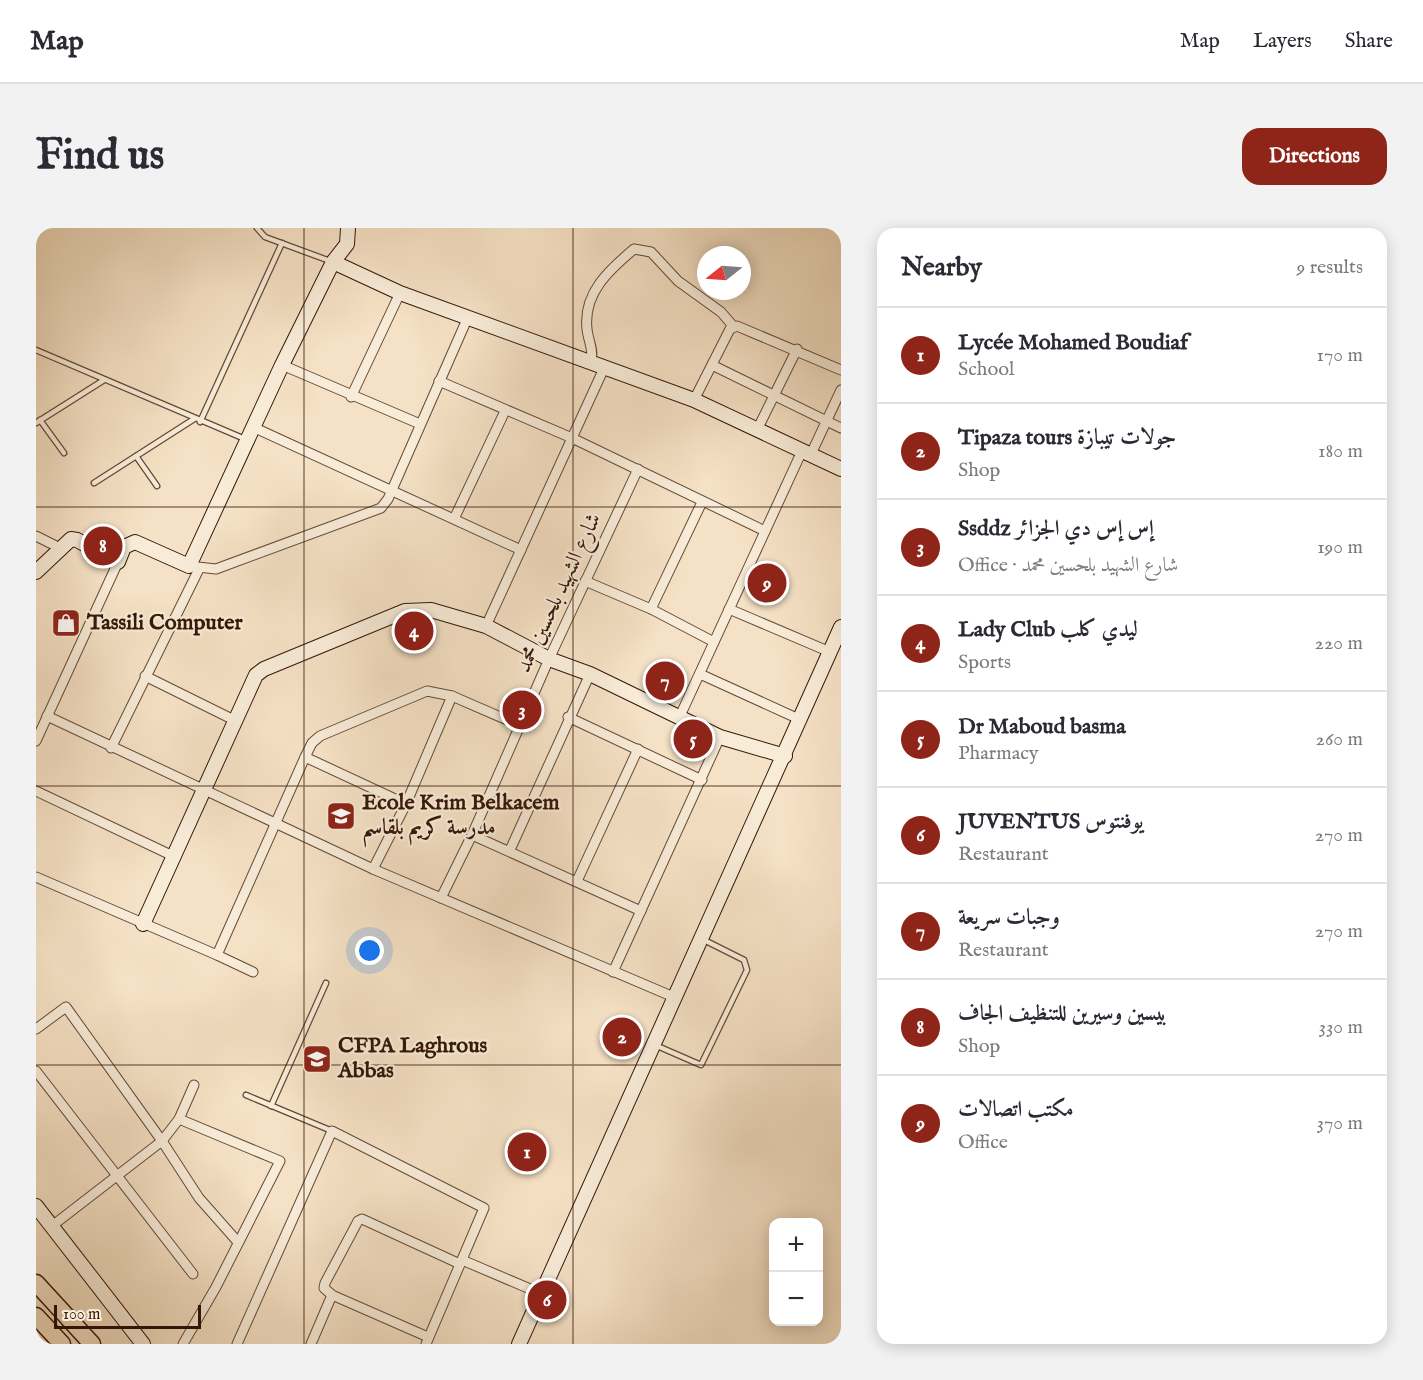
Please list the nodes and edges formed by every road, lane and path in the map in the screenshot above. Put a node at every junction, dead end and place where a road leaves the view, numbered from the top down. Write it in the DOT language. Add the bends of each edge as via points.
graph roads {
  1 [pos="257,228"];
  2 [pos="348,228"];
  3 [pos="282,243"];
  4 [pos="333,262"];
  5 [pos="400,292"];
  6 [pos="468,317"];
  7 [pos="734,327"];
  8 [pos="797,349"];
  9 [pos="36,350"];
  10 [pos="591,360"];
  11 [pos="282,365"];
  12 [pos="712,365"];
  13 [pos="605,366"];
  14 [pos="841,370"];
  15 [pos="104,380"];
  16 [pos="439,381"];
  17 [pos="841,390"];
  18 [pos="775,396"];
  19 [pos="351,397"];
  20 [pos="694,400"];
  21 [pos="505,411"];
  22 [pos="194,419"];
  23 [pos="826,421"];
  24 [pos="38,422"];
  25 [pos="200,422"];
  26 [pos="420,424"];
  27 [pos="253,427"];
  28 [pos="841,428"];
  29 [pos="757,430"];
  30 [pos="572,438"];
  31 [pos="245,440"];
  32 [pos="64,453"];
  33 [pos="806,453"];
  34 [pos="136,456"];
  35 [pos="638,469"];
  36 [pos="841,469"];
  37 [pos="94,483"];
  38 [pos="157,486"];
  39 [pos="391,492"];
  40 [pos="702,502"];
  41 [pos="454,519"];
  42 [pos="765,531"];
  43 [pos="36,536"];
  44 [pos="60,548"];
  45 [pos="520,550"];
  46 [pos="118,562"];
  47 [pos="194,567"];
  48 [pos="36,572"];
  49 [pos="585,581"];
  50 [pos="651,609"];
  51 [pos="729,609"];
  52 [pos="486,626"];
  53 [pos="841,627"];
  54 [pos="714,642"];
  55 [pos="830,652"];
  56 [pos="549,659"];
  57 [pos="590,674"];
  58 [pos="700,674"];
  59 [pos="145,676"];
  60 [pos="453,696"];
  61 [pos="47,716"];
  62 [pos="680,716"];
  63 [pos="568,717"];
  64 [pos="234,720"];
  65 [pos="801,720"];
  66 [pos="521,726"];
  67 [pos="720,737"];
  68 [pos="36,741"];
  69 [pos="111,748"];
  70 [pos="638,749"];
  71 [pos="785,756"];
  72 [pos="305,757"];
  73 [pos="702,780"];
  74 [pos="204,790"];
  75 [pos="36,791"];
  76 [pos="406,804"];
  77 [pos="275,824"];
  78 [pos="472,835"];
  79 [pos="510,850"];
  80 [pos="173,856"];
  81 [pos="373,869"];
  82 [pos="36,877"];
  83 [pos="577,881"];
  84 [pos="441,897"];
  85 [pos="641,911"];
  86 [pos="143,924"];
  87 [pos="702,939"];
  88 [pos="217,955"];
  89 [pos="253,972"];
  90 [pos="613,972"];
  91 [pos="326,983"];
  92 [pos="676,998"];
  93 [pos="36,1029"];
  94 [pos="655,1046"];
  95 [pos="36,1071"];
  96 [pos="194,1085"];
  97 [pos="246,1095"];
  98 [pos="271,1106"];
  99 [pos="179,1119"];
  100 [pos="332,1131"];
  101 [pos="162,1141"];
  102 [pos="118,1174"];
  103 [pos="36,1206"];
  104 [pos="52,1226"];
  105 [pos="237,1241"];
  106 [pos="461,1262"];
  107 [pos="193,1274"];
  108 [pos="36,1283"];
  109 [pos="542,1294"];
  110 [pos="332,1295"];
  111 [pos="36,1316"];
  112 [pos="427,1340"];
  113 [pos="62,1344"];
  114 [pos="92,1344"];
  115 [pos="143,1344"];
  116 [pos="183,1344"];
  117 [pos="237,1344"];
  118 [pos="311,1344"];
  119 [pos="519,1344"];
  1 -- 3 [label="lane" via="265,237"];
  2 -- 4 [label="street" via="347,244"];
  3 -- 4 [label="lane"];
  3 -- 25 [label="lane"];
  4 -- 5 [label="street"];
  4 -- 11 [label="street"];
  5 -- 6 [label="street"];
  5 -- 19 [label="street"];
  6 -- 10 [label="street"];
  6 -- 16 [label="street"];
  7 -- 8 [label="street" via="741,326"];
  7 -- 10 [label="street" via="721,312 678,281 651,252 634,249 611,268 592,294 586,316"];
  7 -- 12 [label="street"];
  8 -- 14 [label="street"];
  8 -- 18 [label="street"];
  9 -- 15 [label="lane"];
  10 -- 13 [label="street"];
  11 -- 19 [label="street"];
  11 -- 27 [label="street"];
  12 -- 18 [label="street"];
  12 -- 20 [label="street"];
  13 -- 20 [label="street"];
  13 -- 30 [label="street"];
  15 -- 22 [label="lane"];
  15 -- 24 [label="lane"];
  16 -- 21 [label="street"];
  16 -- 26 [label="street"];
  17 -- 23 [label="street"];
  18 -- 23 [label="street"];
  18 -- 29 [label="street"];
  19 -- 26 [label="street"];
  20 -- 29 [label="street"];
  21 -- 30 [label="street"];
  21 -- 41 [label="street"];
  22 -- 25 [label="lane"];
  22 -- 34 [label="lane"];
  23 -- 28 [label="street"];
  23 -- 33 [label="street"];
  24 -- 32 [label="lane"];
  25 -- 31 [label="lane"];
  26 -- 39 [label="street"];
  27 -- 31 [label="street"];
  27 -- 39 [label="street"];
  29 -- 33 [label="street"];
  30 -- 35 [label="street"];
  30 -- 45 [label="street"];
  31 -- 47 [label="street"];
  33 -- 36 [label="street"];
  33 -- 42 [label="street"];
  34 -- 37 [label="lane"];
  34 -- 38 [label="lane"];
  35 -- 40 [label="street"];
  35 -- 49 [label="street, شارع الشهيد بلحسين محمد"];
  39 -- 41 [label="street"];
  39 -- 47 [label="street" via="385,504 371,513 216,568"];
  40 -- 42 [label="street"];
  40 -- 50 [label="street"];
  41 -- 45 [label="street"];
  42 -- 51 [label="street"];
  43 -- 44 [label="street"];
  44 -- 46 [label="street" via="67,540 77,540"];
  44 -- 48 [label="street"];
  45 -- 52 [label="street"];
  46 -- 47 [label="street" via="124,547 135,542"];
  46 -- 61 [label="street"];
  47 -- 59 [label="street"];
  49 -- 50 [label="street"];
  49 -- 56 [label="street, شارع الشهيد بلحسين محمد"];
  50 -- 54 [label="street"];
  51 -- 54 [label="street"];
  51 -- 55 [label="street"];
  52 -- 56 [label="street"];
  52 -- 64 [label="street" via="431,610 405,611 264,669 253,679"];
  53 -- 55 [label="street"];
  54 -- 58 [label="street"];
  55 -- 65 [label="street"];
  56 -- 57 [label="street"];
  56 -- 66 [label="street, شارع الشهيد بلحسين محمد"];
  57 -- 62 [label="street"];
  57 -- 63 [label="street"];
  58 -- 62 [label="street"];
  58 -- 65 [label="street"];
  59 -- 64 [label="street"];
  59 -- 69 [label="street"];
  60 -- 66 [label="street"];
  60 -- 72 [label="street" via="430,691 418,694 325,734 312,743"];
  60 -- 76 [label="street"];
  61 -- 68 [label="street"];
  61 -- 69 [label="street"];
  62 -- 67 [label="street"];
  63 -- 70 [label="street"];
  63 -- 79 [label="street"];
  64 -- 74 [label="street"];
  65 -- 71 [label="street"];
  66 -- 78 [label="street, شارع الشهيد بلحسين محمد"];
  67 -- 71 [label="street"];
  67 -- 73 [label="street"];
  69 -- 74 [label="street"];
  70 -- 73 [label="street"];
  70 -- 83 [label="street"];
  71 -- 87 [label="street"];
  72 -- 76 [label="street"];
  72 -- 77 [label="street"];
  73 -- 85 [label="street"];
  74 -- 77 [label="street"];
  74 -- 80 [label="street"];
  75 -- 80 [label="street"];
  76 -- 81 [label="street"];
  77 -- 81 [label="street"];
  77 -- 88 [label="street"];
  78 -- 79 [label="street"];
  78 -- 84 [label="street, شارع الشهيد بلحسين محمد"];
  79 -- 83 [label="street"];
  80 -- 86 [label="street"];
  81 -- 84 [label="street"];
  82 -- 86 [label="street"];
  83 -- 85 [label="street"];
  84 -- 90 [label="street"];
  85 -- 90 [label="street"];
  86 -- 88 [label="street"];
  87 -- 92 [label="street"];
  87 -- 94 [label="lane" via="744,960 747,970 701,1065"];
  88 -- 89 [label="street"];
  90 -- 92 [label="street"];
  91 -- 98 [label="lane"];
  92 -- 94 [label="street"];
  93 -- 101 [label="street" via="66,1007"];
  94 -- 109 [label="street"];
  95 -- 102 [label="street"];
  96 -- 99 [label="street"];
  97 -- 98 [label="lane"];
  98 -- 100 [label="lane"];
  99 -- 101 [label="street"];
  99 -- 105 [label="street" via="280,1161"];
  100 -- 106 [label="street" via="484,1208"];
  100 -- 117 [label="street"];
  101 -- 102 [label="street"];
  101 -- 105 [label="street" via="199,1198"];
  102 -- 104 [label="street"];
  102 -- 107 [label="street"];
  103 -- 104 [label="street"];
  104 -- 115 [label="street"];
  105 -- 116 [label="street"];
  106 -- 109 [label="street"];
  106 -- 110 [label="street" via="362,1219 325,1283 324,1288"];
  106 -- 112 [label="street"];
  108 -- 114 [label="highway"];
  109 -- 119 [label="street"];
  110 -- 112 [label="street"];
  110 -- 118 [label="street"];
  111 -- 113 [label="highway"];
}
